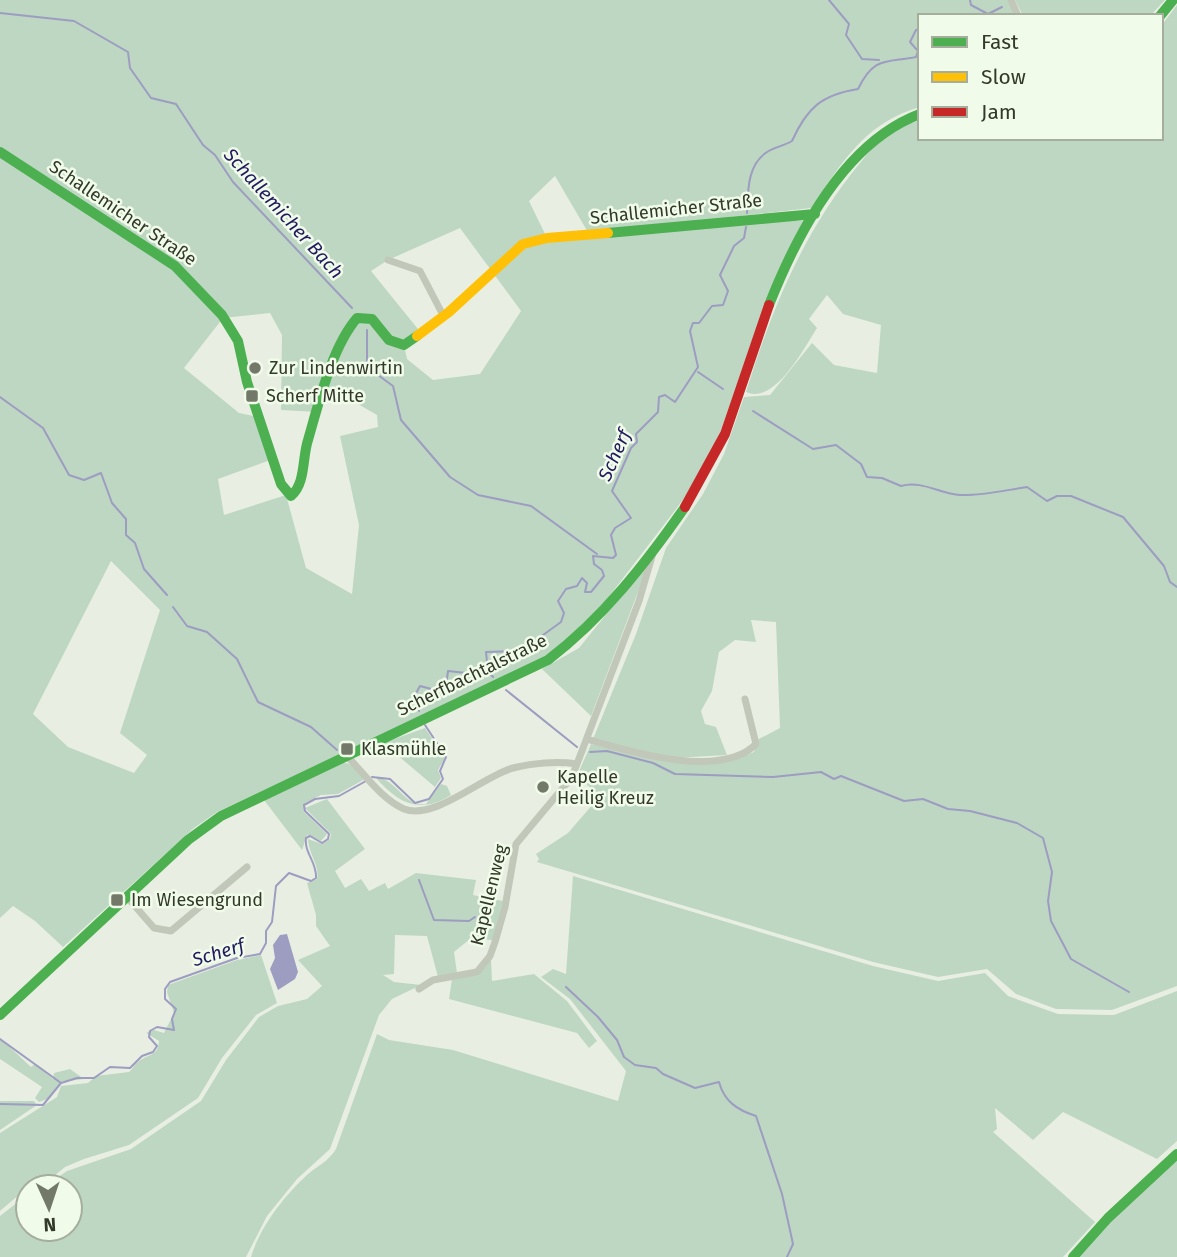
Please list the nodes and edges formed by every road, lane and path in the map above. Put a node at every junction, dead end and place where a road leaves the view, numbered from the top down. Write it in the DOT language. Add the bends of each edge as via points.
graph roads {
  1 [pos="1173,0"];
  2 [pos="1162,14"];
  3 [pos="918,115"];
  4 [pos="0,152"];
  5 [pos="814,214"];
  6 [pos="388,260"];
  7 [pos="444,317"];
  8 [pos="652,549"];
  9 [pos="745,699"];
  10 [pos="587,739"];
  11 [pos="345,754"];
  12 [pos="577,764"];
  13 [pos="247,867"];
  14 [pos="127,897"];
  15 [pos="419,989"];
  16 [pos="0,1015"];
  17 [pos="1177,1154"];
  18 [pos="1073,1257"];
  1 -- 2 [label="main road"];
  3 -- 5 [label="main road, Scherfbachtalstraße" via="877,133"];
  4 -- 7 [label="main road, Schallemicher Straße" via="175,266 222,315 238,341 247,382 289,496 299,489 307,442 347,326 357,318 372,319 388,340 404,345"];
  5 -- 7 [label="main road, Schallemicher Straße" via="547,238 523,244"];
  5 -- 8 [label="main road, Scherfbachtalstraße" via="769,303 717,451"];
  6 -- 7 [label="street" via="420,271"];
  8 -- 10 [label="street, Kapellenweg" via="651,567"];
  8 -- 11 [label="main road, Scherfbachtalstraße" via="591,626 562,651"];
  9 -- 10 [label="street" via="756,744 743,754 672,761"];
  10 -- 12 [label="street, Kapellenweg"];
  11 -- 12 [label="street" via="391,801 418,811 438,806 512,769"];
  11 -- 14 [label="main road, Scherfbachtalstraße" via="221,816"];
  12 -- 15 [label="street, Kapellenweg" via="564,789 516,844 505,907 484,967 433,980"];
  13 -- 14 [label="street" via="171,931 154,928"];
  14 -- 16 [label="main road, Scherfbachtalstraße"];
  17 -- 18 [label="main road"];
}
